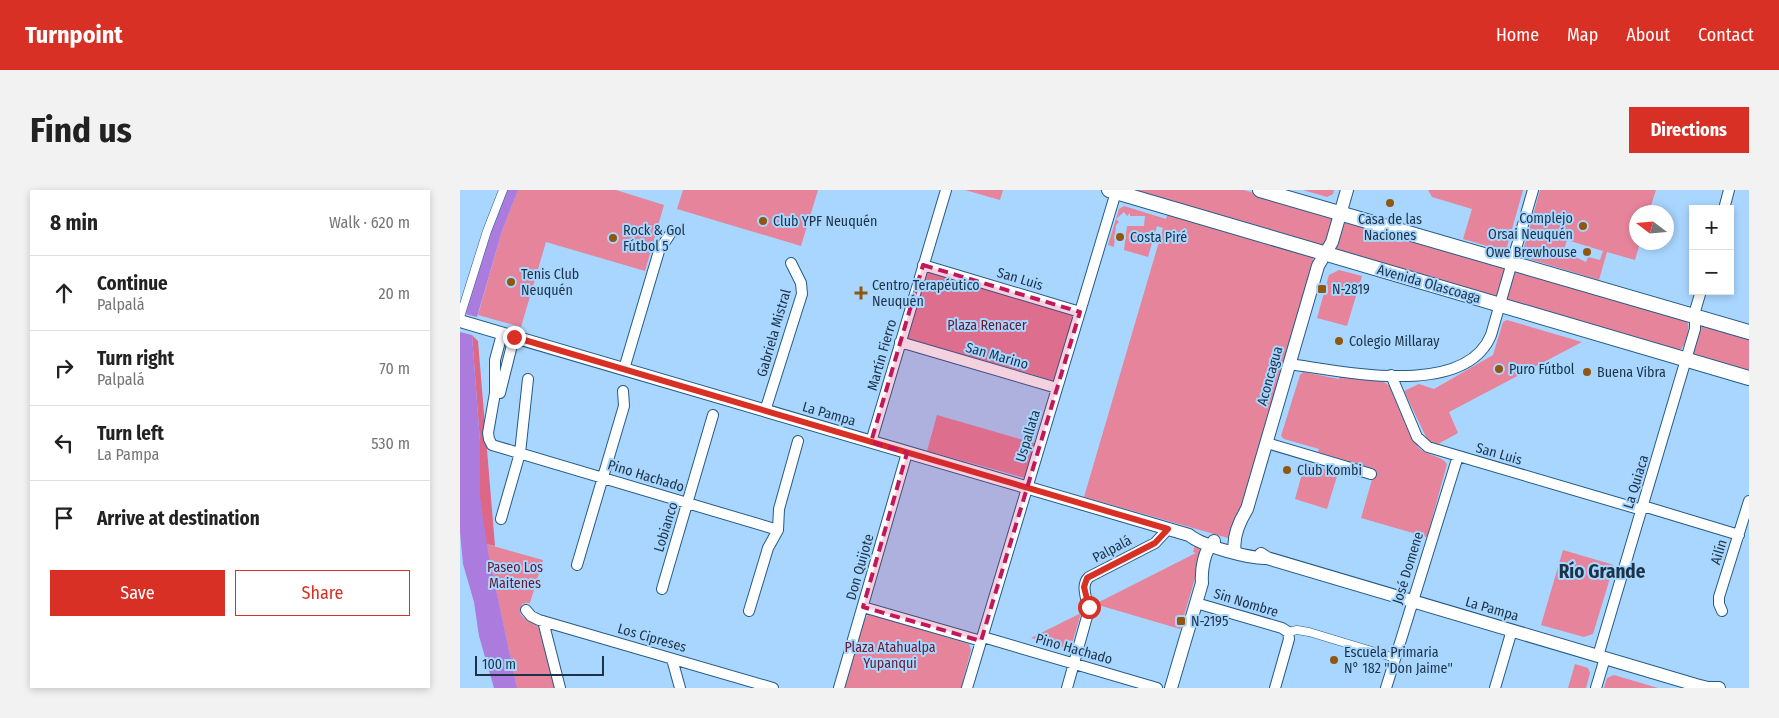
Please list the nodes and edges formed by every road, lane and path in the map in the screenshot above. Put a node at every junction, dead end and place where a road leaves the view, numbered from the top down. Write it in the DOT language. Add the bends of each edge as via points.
graph roads {
  1 [pos="503,190"];
  2 [pos="946,190"];
  3 [pos="1260,190"];
  4 [pos="1347,190"];
  5 [pos="1533,190"];
  6 [pos="1729,190"];
  7 [pos="1113,191"];
  8 [pos="1725,205"];
  9 [pos="1340,213"];
  10 [pos="672,231"];
  11 [pos="1325,253"];
  12 [pos="791,263"];
  13 [pos="1512,263"];
  14 [pos="923,265"];
  15 [pos="1700,295"];
  16 [pos="1500,304"];
  17 [pos="1080,312"];
  18 [pos="1696,316"];
  19 [pos="460,317"];
  20 [pos="460,321"];
  21 [pos="1749,332"];
  22 [pos="504,334"];
  23 [pos="900,342"];
  24 [pos="1687,359"];
  25 [pos="1289,364"];
  26 [pos="624,369"];
  27 [pos="1391,375"];
  28 [pos="1749,378"];
  29 [pos="528,379"];
  30 [pos="1057,388"];
  31 [pos="623,391"];
  32 [pos="766,411"];
  33 [pos="714,415"];
  34 [pos="798,441"];
  35 [pos="871,442"];
  36 [pos="1267,443"];
  37 [pos="506,448"];
  38 [pos="520,453"];
  39 [pos="908,453"];
  40 [pos="1458,456"];
  41 [pos="1371,474"];
  42 [pos="603,477"];
  43 [pos="1027,488"];
  44 [pos="1749,501"];
  45 [pos="688,503"];
  46 [pos="1642,508"];
  47 [pos="501,519"];
  48 [pos="1168,529"];
  49 [pos="778,530"];
  50 [pos="1738,535"];
  51 [pos="1214,544"];
  52 [pos="1236,548"];
  53 [pos="578,565"];
  54 [pos="662,589"];
  55 [pos="1196,602"];
  56 [pos="1412,602"];
  57 [pos="863,607"];
  58 [pos="526,610"];
  59 [pos="1722,611"];
  60 [pos="749,612"];
  61 [pos="543,621"];
  62 [pos="1512,630"];
  63 [pos="1288,632"];
  64 [pos="982,639"];
  65 [pos="1602,657"];
  66 [pos="672,658"];
  67 [pos="1395,658"];
  68 [pos="1074,664"];
  69 [pos="1702,687"];
  70 [pos="560,688"];
  71 [pos="680,688"];
  72 [pos="773,688"];
  73 [pos="840,688"];
  74 [pos="967,688"];
  75 [pos="1066,688"];
  76 [pos="1157,688"];
  77 [pos="1171,688"];
  78 [pos="1275,688"];
  79 [pos="1386,688"];
  80 [pos="1496,688"];
  81 [pos="1596,688"];
  82 [pos="1719,688"];
  1 -- 19 [label="street" via="486,231"];
  2 -- 14 [label="street, Martín Fierro"];
  3 -- 9 [label="main road"];
  4 -- 9 [label="street, Aconcagua"];
  5 -- 13 [label="street"];
  6 -- 8 [label="street"];
  7 -- 11 [label="main road, Avenida Olascoaga"];
  7 -- 17 [label="street, Uspallata"];
  9 -- 11 [label="street, Aconcagua" via="1332,242"];
  9 -- 13 [label="main road"];
  10 -- 26 [label="street" via="659,251"];
  11 -- 16 [label="main road, Avenida Olascoaga"];
  11 -- 25 [label="street, Aconcagua" via="1318,266"];
  12 -- 32 [label="street, Gabriela Mistral" via="801,283 802,294"];
  13 -- 16 [label="street"];
  13 -- 18 [label="main road"];
  14 -- 17 [label="street, San Luis"];
  14 -- 23 [label="street, Martín Fierro"];
  15 -- 18 [label="street, La Quiaca"];
  16 -- 24 [label="main road, Avenida Olascoaga"];
  16 -- 27 [label="street" via="1487,344 1472,359 1437,374"];
  17 -- 30 [label="street, Uspallata"];
  18 -- 21 [label="main road"];
  18 -- 24 [label="street, La Quiaca"];
  20 -- 22 [label="street, La Pampa"];
  22 -- 26 [label="street, La Pampa"];
  22 -- 37 [label="street" via="494,433 496,441"];
  22 -- 37 [label="street, Pino Hachado" via="494,350 495,393 489,439 494,446"];
  23 -- 30 [label="street, San Marino"];
  23 -- 35 [label="street, Martín Fierro"];
  24 -- 28 [label="main road, Avenida Olascoaga"];
  24 -- 46 [label="street, La Quiaca"];
  25 -- 27 [label="street"];
  25 -- 36 [label="street, Aconcagua"];
  26 -- 32 [label="street, La Pampa"];
  27 -- 40 [label="street, San Luis" via="1420,441 1428,447"];
  29 -- 38 [label="street"];
  30 -- 43 [label="street, Uspallata"];
  31 -- 42 [label="street" via="624,406"];
  32 -- 35 [label="street, La Pampa"];
  33 -- 45 [label="street, Lobianco"];
  34 -- 49 [label="street" via="780,506"];
  35 -- 39 [label="street, La Pampa"];
  36 -- 41 [label="street"];
  36 -- 52 [label="street, Aconcagua" via="1248,509 1247,525"];
  37 -- 38 [label="street, Pino Hachado"];
  38 -- 42 [label="street, Pino Hachado"];
  38 -- 47 [label="street"];
  39 -- 43 [label="street, La Pampa"];
  39 -- 57 [label="street, Don Quijote"];
  40 -- 46 [label="street, San Luis"];
  40 -- 56 [label="street, José Domene"];
  42 -- 45 [label="street, Pino Hachado"];
  42 -- 53 [label="street"];
  43 -- 48 [label="street, La Pampa"];
  43 -- 64 [label="street, Uspallata"];
  44 -- 50 [label="street, Ailín"];
  45 -- 49 [label="street, Pino Hachado"];
  45 -- 54 [label="street, Lobianco"];
  46 -- 50 [label="street, San Luis"];
  46 -- 65 [label="street, La Quiaca"];
  48 -- 51 [label="street, La Pampa"];
  48 -- 68 [label="street, Palpalá" via="1155,543 1086,580 1088,613"];
  49 -- 60 [label="street" via="768,548"];
  50 -- 59 [label="street, Ailín" via="1719,597"];
  51 -- 52 [label="street, La Pampa"];
  51 -- 55 [label="street" via="1209,574 1202,583"];
  52 -- 56 [label="street, La Pampa" via="1255,559 1267,558"];
  55 -- 63 [label="street, Sin Nombre"];
  55 -- 77 [label="street"];
  56 -- 62 [label="street, La Pampa"];
  56 -- 67 [label="street, José Domene"];
  57 -- 64 [label="street, Pino Hachado"];
  57 -- 73 [label="street, Don Quijote"];
  58 -- 61 [label="street, Los Cipreses"];
  61 -- 66 [label="street, Los Cipreses"];
  61 -- 70 [label="street"];
  62 -- 65 [label="street, La Pampa"];
  62 -- 80 [label="street"];
  63 -- 67 [label="street" via="1309,632"];
  63 -- 78 [label="street" via="1289,639"];
  64 -- 68 [label="street, Pino Hachado"];
  64 -- 74 [label="street, Uspallata"];
  65 -- 69 [label="street, La Pampa"];
  65 -- 81 [label="street, La Quiaca"];
  66 -- 71 [label="street"];
  66 -- 72 [label="street, Los Cipreses"];
  67 -- 79 [label="street, José Domene"];
  68 -- 75 [label="street, Palpalá"];
  68 -- 76 [label="street, Pino Hachado"];
  69 -- 82 [label="street, La Pampa"];
}
